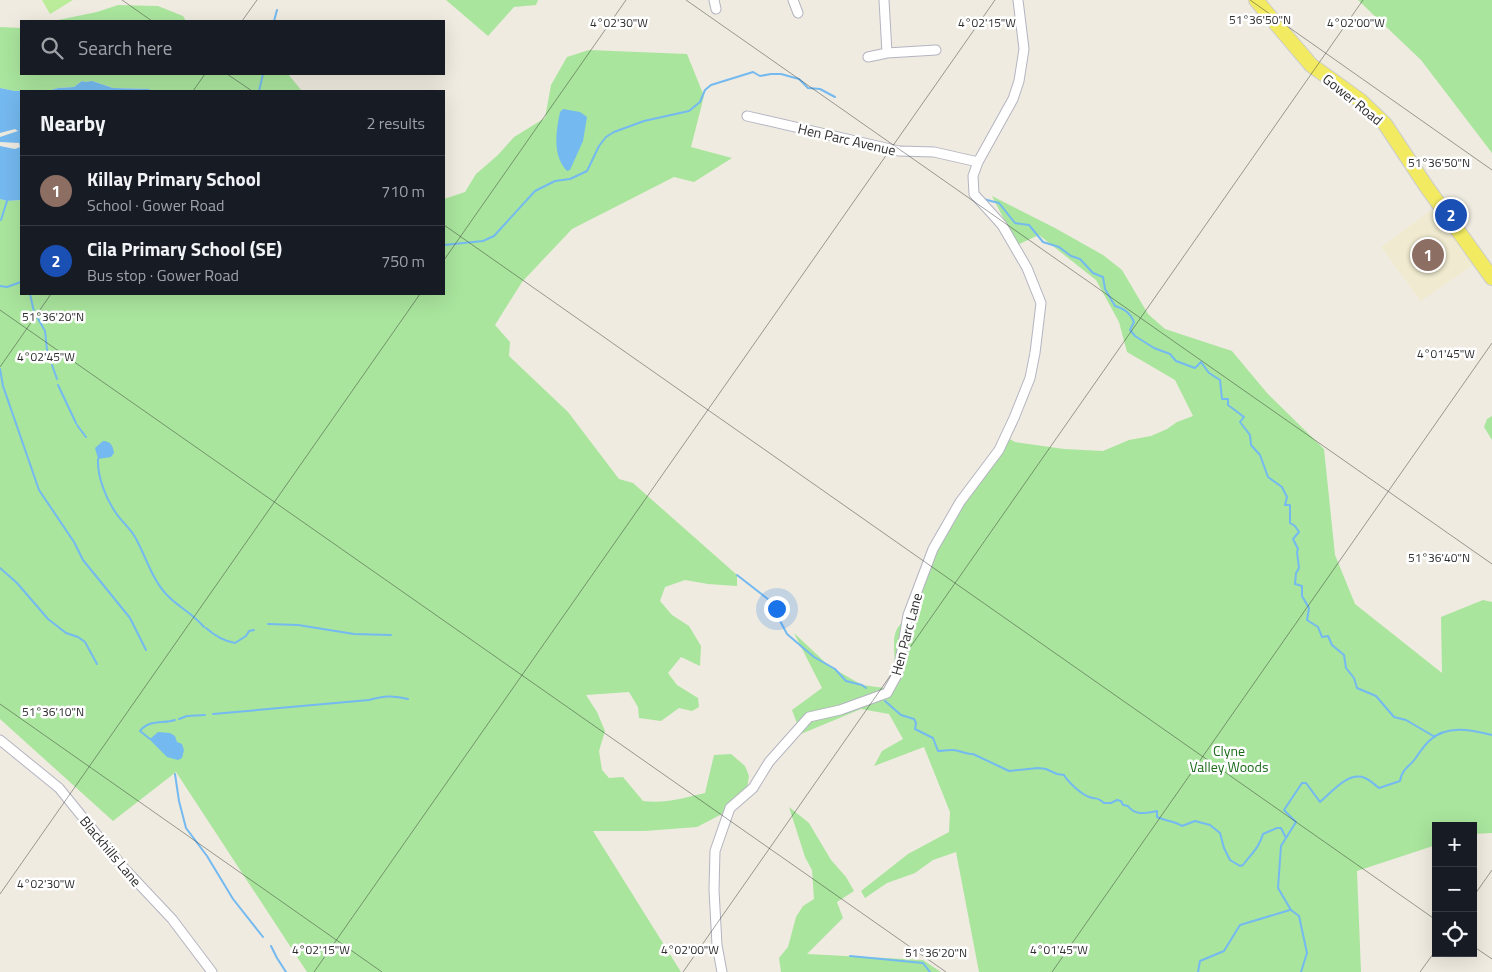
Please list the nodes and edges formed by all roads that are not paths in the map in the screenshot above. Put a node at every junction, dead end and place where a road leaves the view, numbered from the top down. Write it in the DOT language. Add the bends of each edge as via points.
graph roads {
  1 [pos="793,0"];
  2 [pos="884,0"];
  3 [pos="1018,0"];
  4 [pos="1260,1"];
  5 [pos="798,14"];
  6 [pos="936,50"];
  7 [pos="887,53"];
  8 [pos="868,57"];
  9 [pos="747,116"];
  10 [pos="978,162"];
  11 [pos="1492,278"];
  12 [pos="0,740"];
  13 [pos="212,972"];
  14 [pos="722,972"];
  1 -- 5 [label="street"];
  2 -- 7 [label="street"];
  3 -- 10 [label="street" via="1024,49 1019,81 1013,99"];
  4 -- 11 [label="main road, Gower Road" via="1311,65 1361,101 1385,124"];
  6 -- 7 [label="street"];
  7 -- 8 [label="street"];
  9 -- 10 [label="street, Hen Parc Avenue" via="899,152 934,152"];
  10 -- 14 [label="street, Hen Parc Lane" via="972,176 974,194 1002,225 1028,268 1041,303 1030,378 999,450 960,502 933,549 908,616 898,673 887,693 809,717 769,762 753,788 730,808 715,851 717,945"];
  12 -- 13 [label="street, Blackhills Lane" via="59,788 123,867 172,919"];
}
